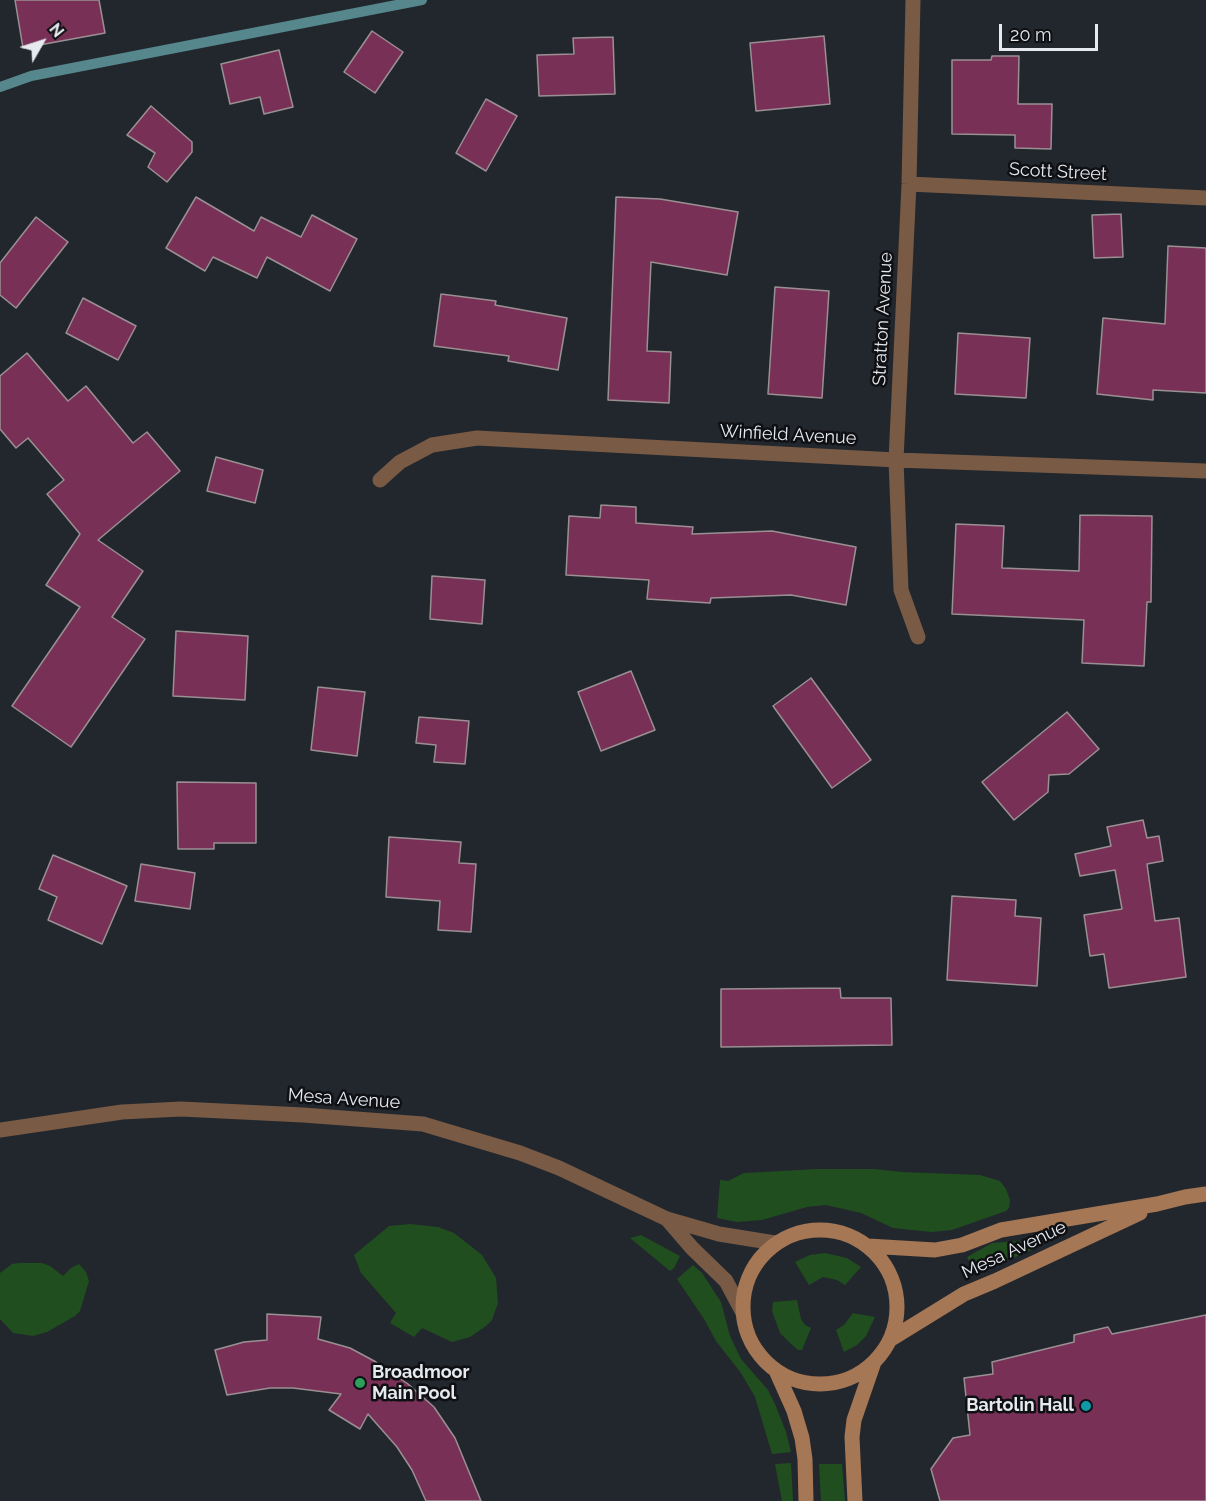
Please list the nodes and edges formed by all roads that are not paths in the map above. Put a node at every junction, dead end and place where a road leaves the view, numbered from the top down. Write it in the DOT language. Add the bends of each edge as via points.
graph roads {
  1 [pos="913,0"];
  2 [pos="909,184"];
  3 [pos="1206,198"];
  4 [pos="896,460"];
  5 [pos="1206,471"];
  6 [pos="380,480"];
  7 [pos="918,637"];
  8 [pos="0,1130"];
  9 [pos="1206,1194"];
  10 [pos="1157,1204"];
  11 [pos="667,1219"];
  12 [pos="775,1243"];
  13 [pos="868,1246"];
  14 [pos="742,1311"];
  15 [pos="891,1339"];
  16 [pos="873,1365"];
  17 [pos="777,1373"];
  18 [pos="806,1501"];
  19 [pos="855,1501"];
  1 -- 2 [label="street, Stratton Avenue"];
  2 -- 3 [label="street, Scott Street"];
  2 -- 4 [label="street, Stratton Avenue"];
  4 -- 5 [label="street, Winfield Avenue"];
  4 -- 6 [label="street, Winfield Avenue" via="477,438 432,445 400,462"];
  4 -- 7 [label="street, Stratton Avenue" via="901,590"];
  8 -- 11 [label="street, Mesa Avenue" via="122,1112 181,1109 423,1124 520,1152"];
  9 -- 10 [label="main road, Mesa Avenue"];
  10 -- 13 [label="main road, Mesa Avenue" via="1001,1230 962,1245 935,1250"];
  10 -- 15 [label="main road, Mesa Avenue" via="964,1294"];
  11 -- 12 [label="street, Mesa Avenue" via="719,1234"];
  11 -- 14 [label="street, Mesa Avenue" via="726,1281"];
  12 -- 13 [label="main road" via="798,1232 823,1229 847,1234"];
  12 -- 14 [label="main road" via="756,1262 745,1285"];
  13 -- 15 [label="main road" via="885,1265 895,1288 898,1314"];
  14 -- 17 [label="main road" via="747,1335 759,1357"];
  15 -- 16 [label="main road"];
  16 -- 17 [label="main road" via="856,1377 816,1385 796,1382"];
  16 -- 19 [label="main road" via="854,1420"];
  17 -- 18 [label="main road" via="802,1438"];
}
